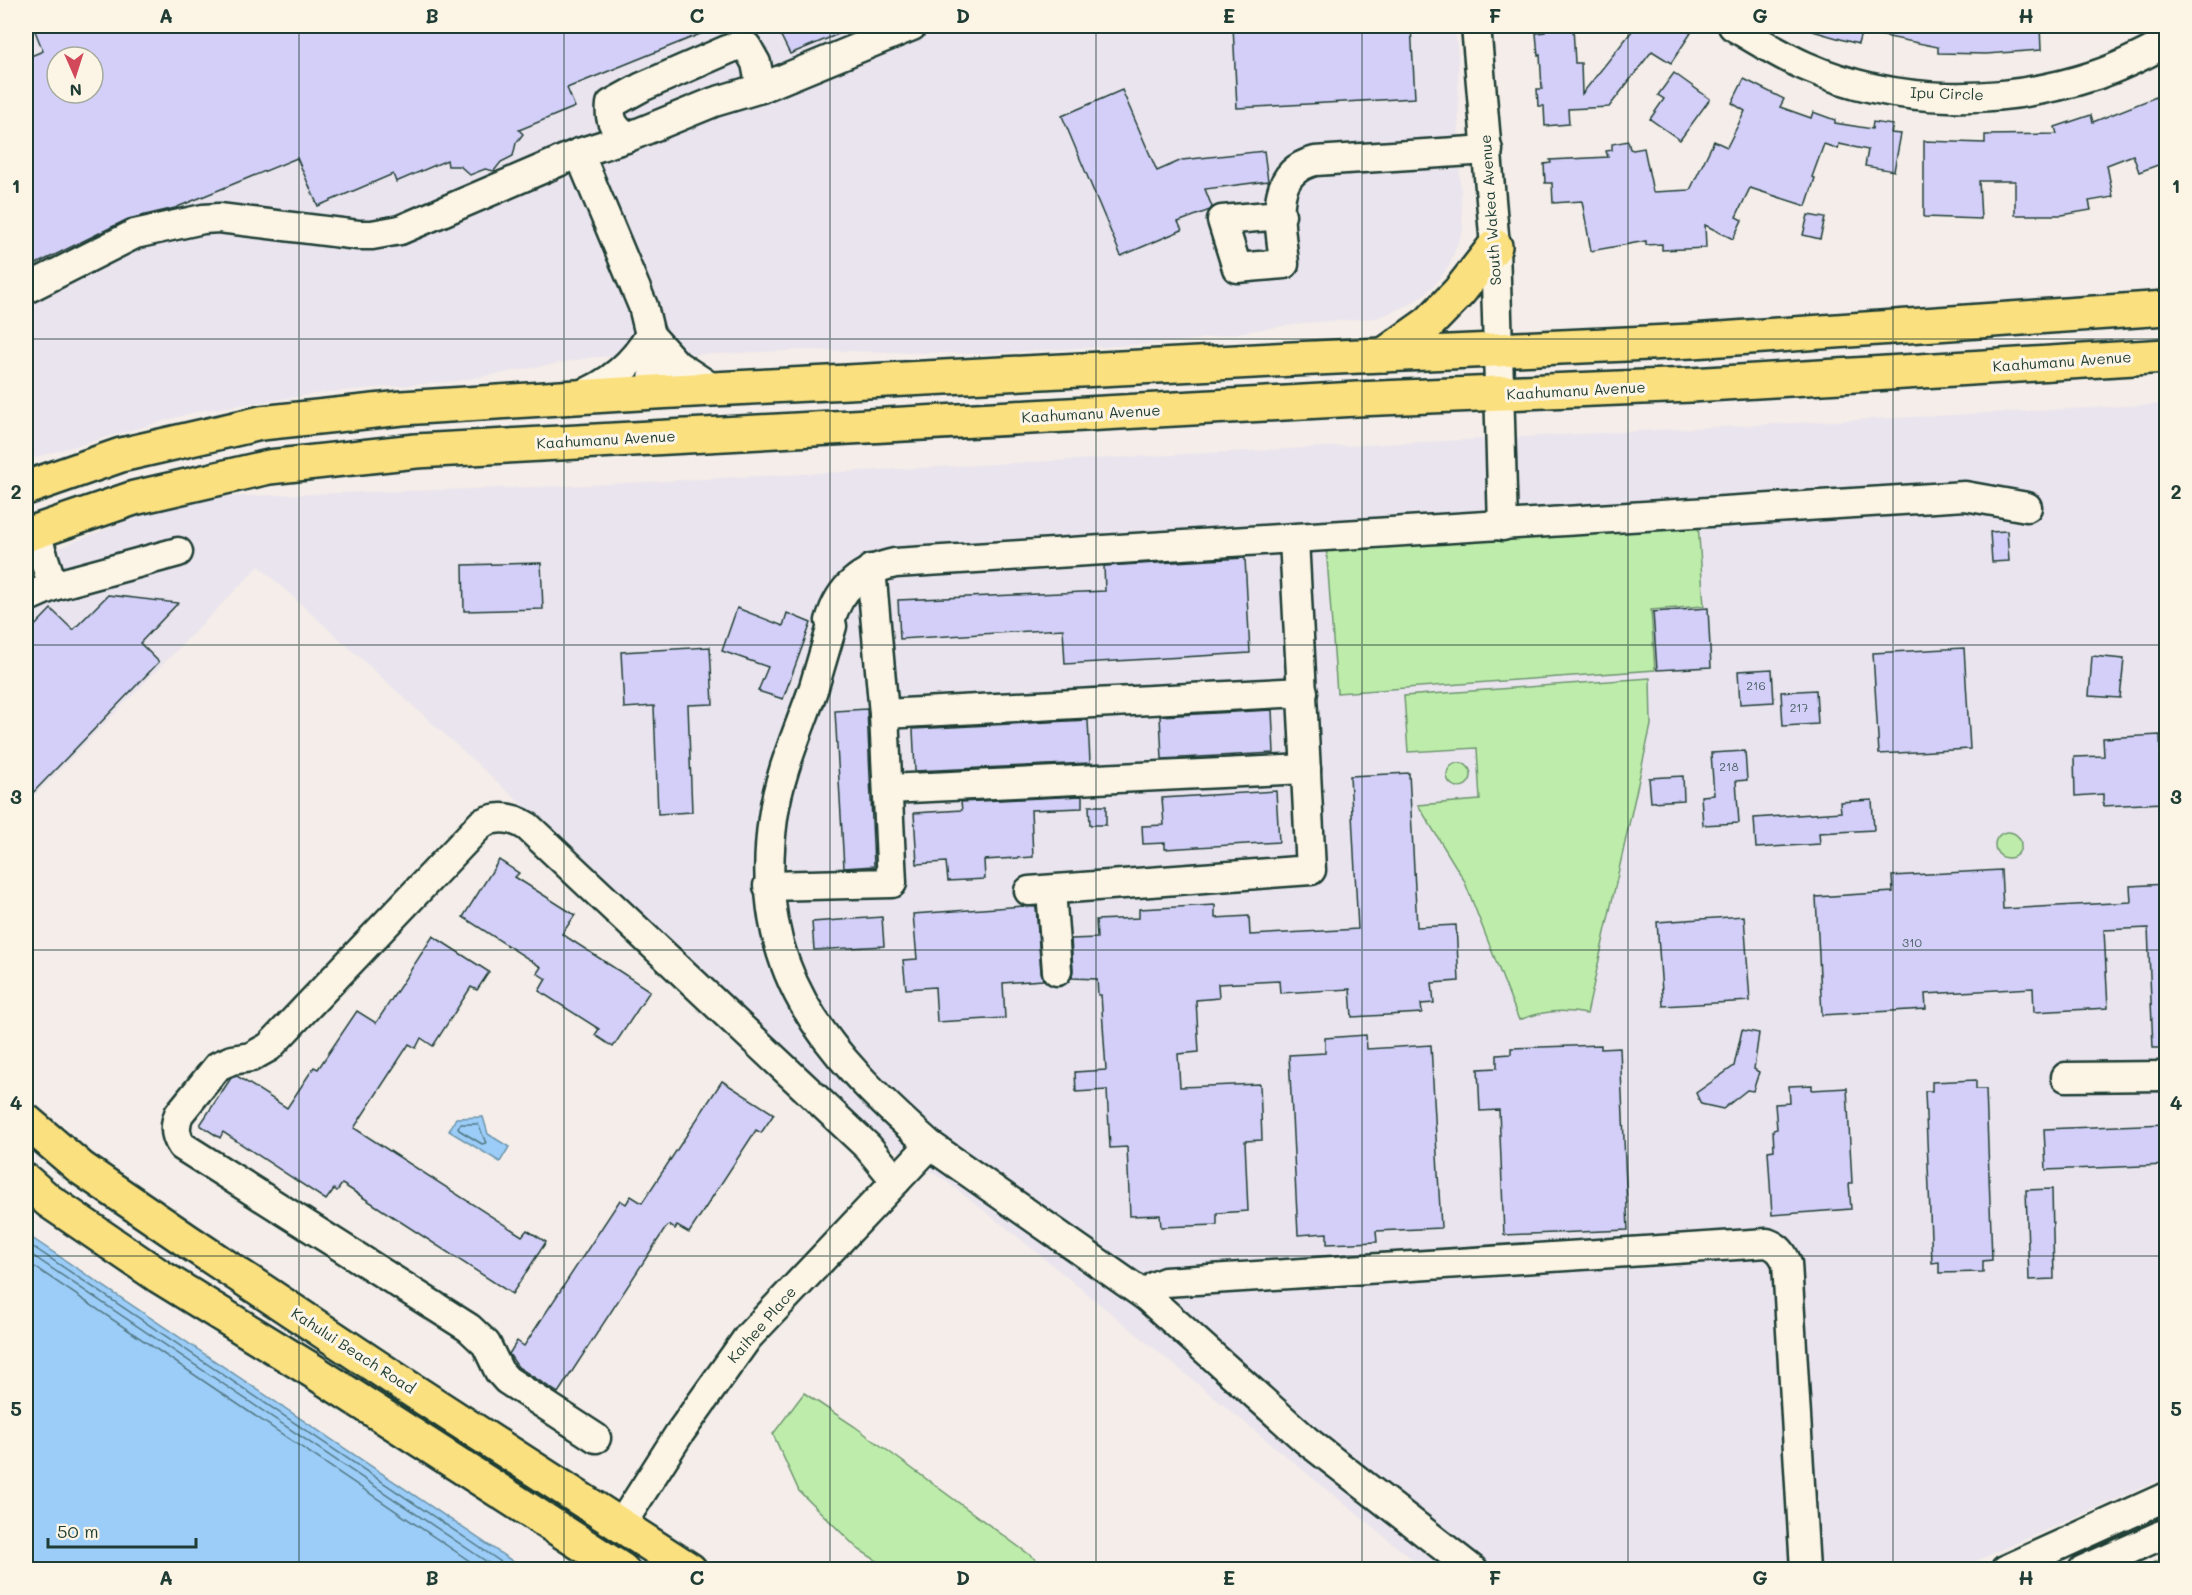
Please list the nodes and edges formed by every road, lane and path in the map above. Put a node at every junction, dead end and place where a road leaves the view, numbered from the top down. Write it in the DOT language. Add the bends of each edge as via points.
graph roads {
  1 [pos="912,26"];
  2 [pos="1476,26"];
  3 [pos="1733,26"];
  4 [pos="2166,44"];
  5 [pos="761,88"];
  6 [pos="626,138"];
  7 [pos="1488,150"];
  8 [pos="579,153"];
  9 [pos="1281,215"];
  10 [pos="1495,246"];
  11 [pos="26,289"];
  12 [pos="2166,308"];
  13 [pos="650,335"];
  14 [pos="1498,349"];
  15 [pos="1384,355"];
  16 [pos="2166,356"];
  17 [pos="715,390"];
  18 [pos="655,392"];
  19 [pos="1499,394"];
  20 [pos="577,397"];
  21 [pos="658,436"];
  22 [pos="26,488"];
  23 [pos="2027,507"];
  24 [pos="1503,526"];
  25 [pos="30,533"];
  26 [pos="1294,539"];
  27 [pos="178,552"];
  28 [pos="872,568"];
  29 [pos="53,586"];
  30 [pos="26,598"];
  31 [pos="1303,692"];
  32 [pos="884,714"];
  33 [pos="1306,770"];
  34 [pos="888,789"];
  35 [pos="768,886"];
  36 [pos="1057,971"];
  37 [pos="2166,1076"];
  38 [pos="2066,1077"];
  39 [pos="26,1121"];
  40 [pos="930,1145"];
  41 [pos="26,1181"];
  42 [pos="896,1181"];
  43 [pos="1147,1296"];
  44 [pos="596,1438"];
  45 [pos="2166,1497"];
  46 [pos="621,1526"];
  47 [pos="2166,1533"];
  48 [pos="2064,1543"];
  49 [pos="609,1561"];
  50 [pos="690,1569"];
  51 [pos="1473,1569"];
  52 [pos="1805,1569"];
  53 [pos="2005,1569"];
  54 [pos="2077,1569"];
  55 [pos="2084,1569"];
  1 -- 5 [label="street"];
  2 -- 7 [label="street, South Wakea Avenue"];
  3 -- 4 [label="street, Ipu Circle" via="1805,66 1838,78 1915,94 1975,98 2063,85 2098,75"];
  5 -- 6 [label="street" via="714,102"];
  5 -- 6 [label="street" via="756,63 747,48 736,46 611,104 610,116"];
  6 -- 8 [label="street"];
  7 -- 9 [label="street" via="1310,162 1293,171 1284,183"];
  7 -- 10 [label="street, South Wakea Avenue"];
  8 -- 11 [label="street" via="400,230 358,235 203,219 135,234"];
  8 -- 13 [label="street" via="643,306"];
  10 -- 14 [label="street, South Wakea Avenue"];
  10 -- 15 [label="main road" via="1429,323"];
  12 -- 14 [label="main road" via="1692,341"];
  13 -- 17 [label="street" via="677,365"];
  13 -- 18 [label="street"];
  13 -- 20 [label="street" via="625,368 603,385"];
  14 -- 15 [label="main road"];
  14 -- 19 [label="street, South Wakea Avenue"];
  15 -- 17 [label="main road"];
  16 -- 19 [label="main road, Kaahumanu Avenue"];
  17 -- 18 [label="main road"];
  18 -- 20 [label="main road"];
  18 -- 21 [label="main road"];
  19 -- 21 [label="main road, Kaahumanu Avenue"];
  19 -- 24 [label="street, South Wakea Avenue"];
  20 -- 22 [label="main road" via="402,408 261,423 121,455"];
  21 -- 25 [label="main road, Kaahumanu Avenue" via="416,451 269,467 134,498"];
  23 -- 24 [label="street" via="1965,496"];
  24 -- 26 [label="street"];
  25 -- 29 [label="street"];
  26 -- 28 [label="street" via="895,563"];
  26 -- 31 [label="street"];
  27 -- 29 [label="street"];
  28 -- 32 [label="street"];
  28 -- 35 [label="street" via="847,589 832,612 832,626 773,817"];
  29 -- 30 [label="street"];
  31 -- 32 [label="street"];
  31 -- 33 [label="street"];
  32 -- 34 [label="street"];
  33 -- 34 [label="street"];
  33 -- 36 [label="street" via="1311,870 1040,890"];
  34 -- 35 [label="street" via="892,883"];
  35 -- 40 [label="street" via="781,955 812,1019 832,1048"];
  37 -- 38 [label="street"];
  39 -- 46 [label="main road, Kahului Beach Road" via="81,1168 186,1240"];
  40 -- 42 [label="street, Kaihee Place"];
  40 -- 43 [label="street"];
  41 -- 49 [label="main road" via="159,1276"];
  42 -- 44 [label="street" via="868,1147 528,827 508,818 482,824 268,1047 216,1068 179,1114 176,1136 182,1146 469,1328 486,1344 507,1380"];
  42 -- 46 [label="street, Kaihee Place" via="748,1337 679,1434"];
  43 -- 51 [label="street" via="1306,1440"];
  43 -- 52 [label="street" via="1165,1282 1767,1243 1776,1246 1787,1263"];
  45 -- 48 [label="street"];
  46 -- 49 [label="main road"];
  46 -- 50 [label="main road, Kahului Beach Road"];
  47 -- 55 [label="street"];
  48 -- 53 [label="street"];
  48 -- 54 [label="street"];
}
